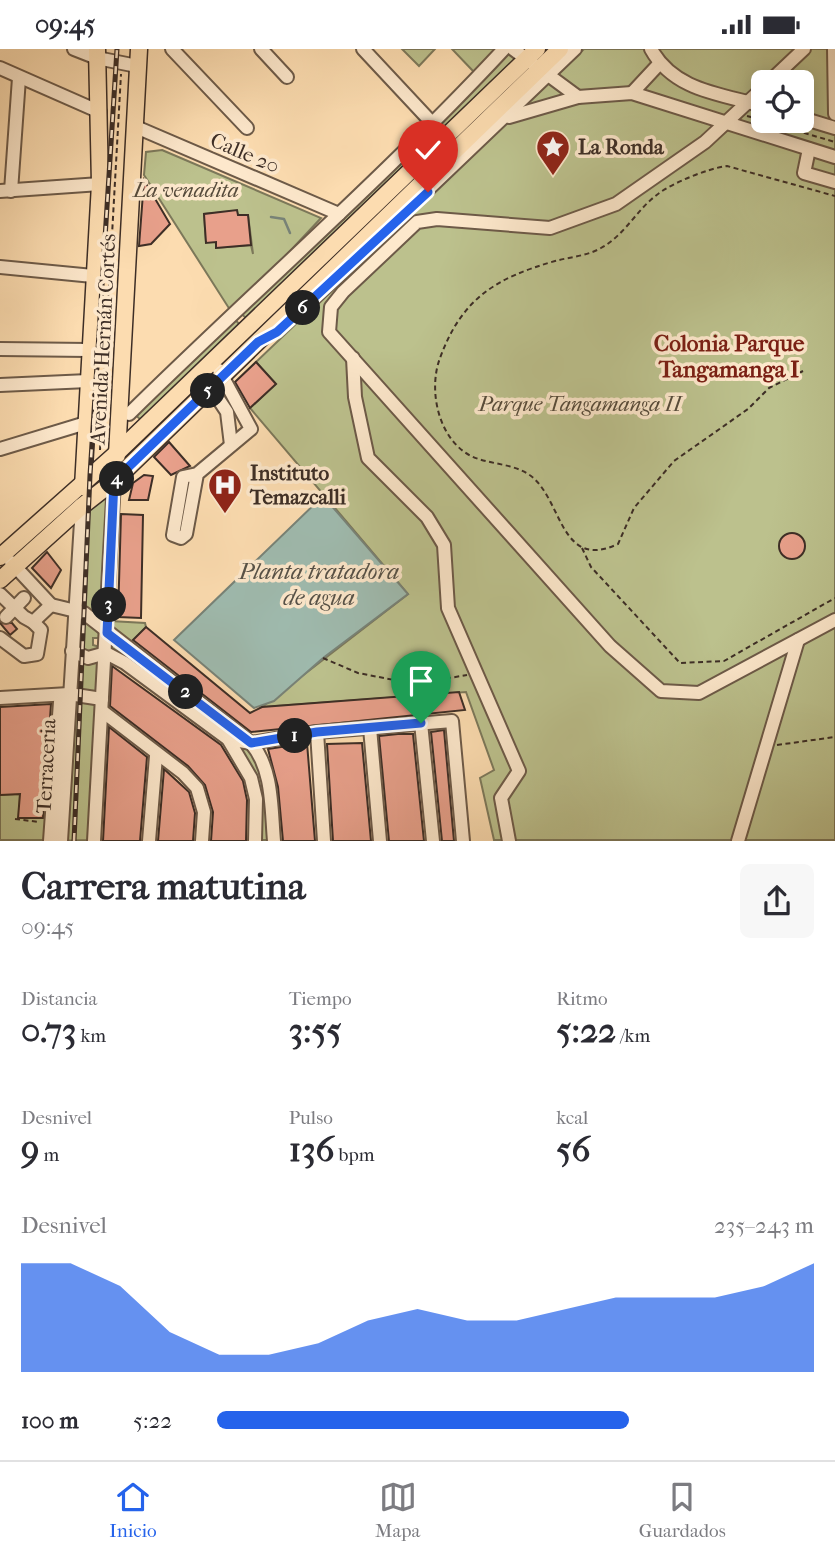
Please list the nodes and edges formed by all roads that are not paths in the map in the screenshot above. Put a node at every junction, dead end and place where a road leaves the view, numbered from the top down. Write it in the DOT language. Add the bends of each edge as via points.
graph roads {
  1 [pos="74,49"];
  2 [pos="172,49"];
  3 [pos="261,49"];
  4 [pos="363,49"];
  5 [pos="504,49"];
  6 [pos="560,49"];
  7 [pos="575,49"];
  8 [pos="651,49"];
  9 [pos="804,49"];
  10 [pos="834,49"];
  11 [pos="91,53"];
  12 [pos="133,60"];
  13 [pos="533,60"];
  14 [pos="659,64"];
  15 [pos="0,68"];
  16 [pos="782,70"];
  17 [pos="286,77"];
  18 [pos="19,78"];
  19 [pos="632,93"];
  20 [pos="578,97"];
  21 [pos="751,99"];
  22 [pos="748,102"];
  23 [pos="751,103"];
  24 [pos="100,112"];
  25 [pos="835,114"];
  26 [pos="507,117"];
  27 [pos="814,122"];
  28 [pos="723,123"];
  29 [pos="434,125"];
  30 [pos="135,127"];
  31 [pos="247,128"];
  32 [pos="835,128"];
  33 [pos="479,135"];
  34 [pos="809,149"];
  35 [pos="835,157"];
  36 [pos="835,182"];
  37 [pos="100,184"];
  38 [pos="6,191"];
  39 [pos="339,214"];
  40 [pos="0,267"];
  41 [pos="93,276"];
  42 [pos="232,313"];
  43 [pos="247,328"];
  44 [pos="258,342"];
  45 [pos="0,349"];
  46 [pos="89,350"];
  47 [pos="353,358"];
  48 [pos="211,362"];
  49 [pos="223,375"];
  50 [pos="88,381"];
  51 [pos="0,385"];
  52 [pos="211,388"];
  53 [pos="125,410"];
  54 [pos="86,423"];
  55 [pos="146,425"];
  56 [pos="231,445"];
  57 [pos="0,449"];
  58 [pos="118,452"];
  59 [pos="197,474"];
  60 [pos="114,481"];
  61 [pos="83,483"];
  62 [pos="82,506"];
  63 [pos="2,556"];
  64 [pos="15,566"];
  65 [pos="0,580"];
  66 [pos="30,592"];
  67 [pos="0,594"];
  68 [pos="51,605"];
  69 [pos="74,610"];
  70 [pos="10,612"];
  71 [pos="835,620"];
  72 [pos="33,622"];
  73 [pos="107,633"];
  74 [pos="0,638"];
  75 [pos="799,640"];
  76 [pos="72,651"];
  77 [pos="106,653"];
  78 [pos="65,694"];
  79 [pos="0,698"];
  80 [pos="102,705"];
  81 [pos="421,723"];
  82 [pos="370,728"];
  83 [pos="317,732"];
  84 [pos="228,739"];
  85 [pos="251,743"];
  86 [pos="156,755"];
  87 [pos="270,787"];
  88 [pos="254,791"];
  89 [pos="50,841"];
  90 [pos="61,841"];
  91 [pos="94,841"];
  92 [pos="149,841"];
  93 [pos="202,841"];
  94 [pos="255,841"];
  95 [pos="274,841"];
  96 [pos="324,841"];
  97 [pos="380,841"];
  98 [pos="433,841"];
  99 [pos="463,841"];
  100 [pos="509,841"];
  101 [pos="738,841"];
  1 -- 11 [label="street"];
  2 -- 31 [label="street"];
  3 -- 17 [label="street"];
  4 -- 29 [label="street"];
  5 -- 29 [label="street"];
  6 -- 13 [label="main road"];
  7 -- 13 [label="street"];
  8 -- 14 [label="street"];
  9 -- 16 [label="street"];
  10 -- 25 [label="street"];
  11 -- 12 [label="street"];
  11 -- 24 [label="main road, Avenida Hernán Cortés"];
  12 -- 30 [label="main road, Avenida Hernán Cortés"];
  13 -- 20 [label="street"];
  13 -- 26 [label="street"];
  13 -- 33 [label="main road"];
  13 -- 43 [label="main road"];
  14 -- 19 [label="street"];
  14 -- 22 [label="street" via="686,85"];
  15 -- 18 [label="street"];
  18 -- 24 [label="street"];
  18 -- 38 [label="street"];
  19 -- 20 [label="street"];
  19 -- 28 [label="street"];
  20 -- 26 [label="street"];
  21 -- 22 [label="street"];
  22 -- 23 [label="street"];
  22 -- 28 [label="street"];
  24 -- 37 [label="main road, Avenida Hernán Cortés"];
  26 -- 33 [label="street"];
  27 -- 32 [label="street"];
  28 -- 34 [label="street"];
  28 -- 47 [label="street" via="705,142 615,204 550,228 437,219 417,222 331,307 329,332"];
  29 -- 39 [label="street"];
  30 -- 39 [label="street, Calle 20"];
  30 -- 53 [label="main road, Avenida Hernán Cortés"];
  33 -- 44 [label="main road"];
  34 -- 35 [label="street"];
  34 -- 36 [label="street" via="804,173"];
  37 -- 38 [label="street"];
  37 -- 41 [label="main road, Avenida Hernán Cortés"];
  39 -- 42 [label="street"];
  40 -- 41 [label="street"];
  41 -- 46 [label="main road, Avenida Hernán Cortés"];
  42 -- 43 [label="street"];
  42 -- 53 [label="street"];
  43 -- 44 [label="street"];
  43 -- 48 [label="main road"];
  44 -- 49 [label="main road"];
  45 -- 46 [label="street"];
  46 -- 50 [label="main road, Avenida Hernán Cortés"];
  47 -- 75 [label="street" via="610,646 662,691 699,693"];
  47 -- 100 [label="street" via="355,397 368,458 427,516 444,545 448,608 519,771 501,798"];
  48 -- 49 [label="street"];
  48 -- 55 [label="main road"];
  49 -- 52 [label="main road"];
  49 -- 56 [label="street" via="251,429"];
  50 -- 51 [label="street"];
  50 -- 54 [label="main road, Avenida Hernán Cortés"];
  52 -- 56 [label="street" via="228,412"];
  52 -- 60 [label="main road"];
  53 -- 55 [label="main road"];
  53 -- 58 [label="main road, Avenida Hernán Cortés"];
  54 -- 57 [label="street"];
  54 -- 61 [label="main road, Avenida Hernán Cortés"];
  55 -- 58 [label="main road"];
  56 -- 59 [label="street"];
  58 -- 60 [label="main road, Avenida Hernán Cortés"];
  58 -- 61 [label="main road"];
  60 -- 62 [label="main road"];
  60 -- 73 [label="street, Avenida Hernán Cortés"];
  61 -- 62 [label="main road, Avenida Hernán Cortés"];
  61 -- 63 [label="main road"];
  62 -- 64 [label="main road"];
  62 -- 69 [label="street, Avenida Hernán Cortés"];
  63 -- 64 [label="street"];
  64 -- 65 [label="main road"];
  64 -- 66 [label="street"];
  66 -- 68 [label="street"];
  66 -- 70 [label="street"];
  67 -- 70 [label="street"];
  68 -- 69 [label="street"];
  68 -- 72 [label="street"];
  69 -- 73 [label="street"];
  69 -- 76 [label="street, Avenida Hernán Cortés"];
  70 -- 72 [label="street"];
  71 -- 75 [label="street"];
  72 -- 74 [label="street" via="41,629 37,654 24,656"];
  73 -- 77 [label="street, Avenida Hernán Cortés"];
  73 -- 85 [label="street"];
  75 -- 101 [label="street"];
  76 -- 77 [label="street" via="88,658"];
  76 -- 78 [label="street, Avenida Hernán Cortés"];
  77 -- 80 [label="street, Avenida Hernán Cortés"];
  77 -- 84 [label="street"];
  78 -- 79 [label="street"];
  78 -- 80 [label="street"];
  78 -- 89 [label="street"];
  78 -- 90 [label="street, Terraceria"];
  80 -- 86 [label="street"];
  80 -- 91 [label="street, Avenida Hernán Cortés"];
  81 -- 82 [label="street"];
  81 -- 98 [label="street"];
  81 -- 99 [label="street" via="452,721"];
  82 -- 83 [label="street"];
  82 -- 97 [label="street"];
  83 -- 85 [label="street"];
  83 -- 96 [label="street"];
  84 -- 85 [label="street"];
  84 -- 88 [label="street"];
  85 -- 87 [label="street" via="261,755"];
  86 -- 92 [label="street"];
  86 -- 93 [label="street" via="197,788 204,812"];
  87 -- 88 [label="street"];
  87 -- 95 [label="street"];
  88 -- 94 [label="street"];
}
